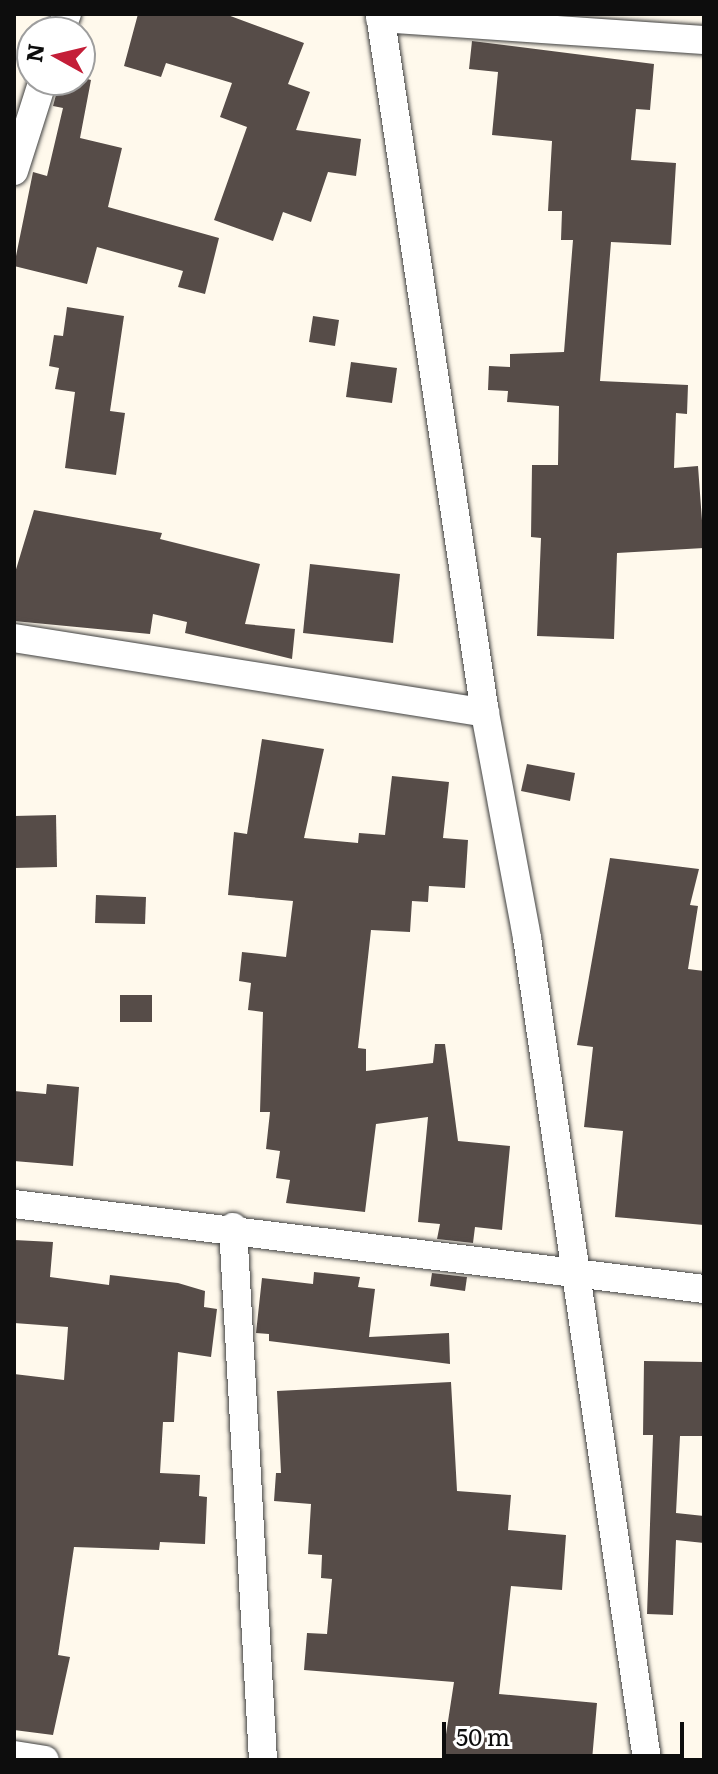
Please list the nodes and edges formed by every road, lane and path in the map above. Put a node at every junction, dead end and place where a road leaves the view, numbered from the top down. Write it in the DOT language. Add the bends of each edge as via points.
graph roads {
  1 [pos="380,16"];
  2 [pos="704,40"];
  3 [pos="38,96"];
  4 [pos="14,171"];
  5 [pos="14,638"];
  6 [pos="485,713"];
  7 [pos="14,1204"];
  8 [pos="233,1227"];
  9 [pos="573,1272"];
  10 [pos="704,1289"];
  11 [pos="14,1755"];
  12 [pos="45,1760"];
  13 [pos="263,1760"];
  14 [pos="647,1760"];
  1 -- 2 [label="street"];
  1 -- 6 [label="street"];
  3 -- 4 [label="street"];
  5 -- 6 [label="street"];
  6 -- 9 [label="street" via="527,938"];
  7 -- 8 [label="street"];
  8 -- 9 [label="street"];
  8 -- 13 [label="street"];
  9 -- 10 [label="street"];
  9 -- 14 [label="street"];
  11 -- 12 [label="street"];
}
